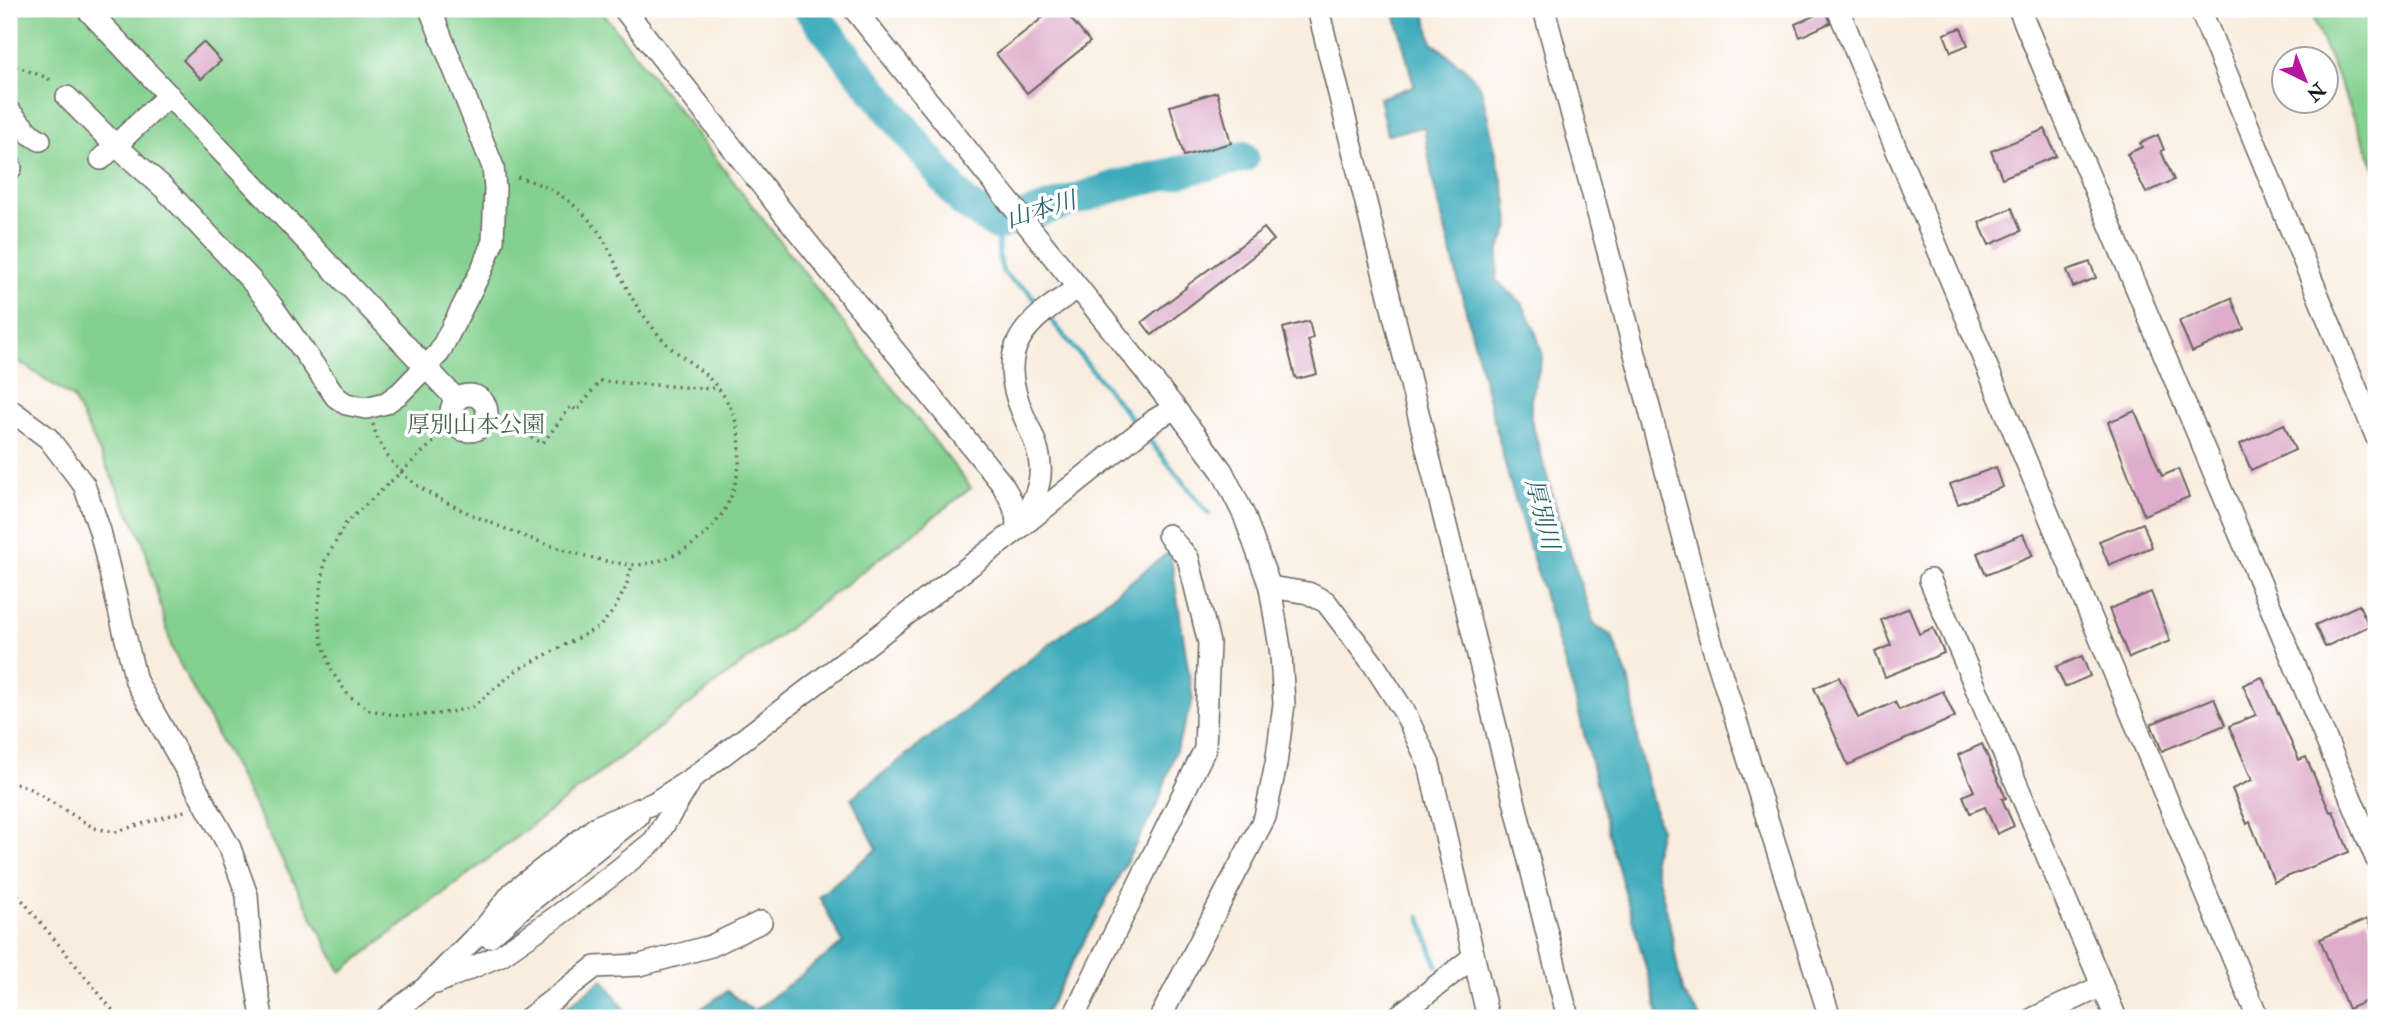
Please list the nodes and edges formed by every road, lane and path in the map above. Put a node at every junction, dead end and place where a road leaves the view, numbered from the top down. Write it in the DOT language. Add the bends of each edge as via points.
graph roads {
  1 [pos="87,9"];
  2 [pos="430,9"];
  3 [pos="624,9"];
  4 [pos="854,9"];
  5 [pos="1318,9"];
  6 [pos="1544,9"];
  7 [pos="1838,9"];
  8 [pos="2019,9"];
  9 [pos="2200,9"];
  10 [pos="9,64"];
  11 [pos="169,95"];
  12 [pos="67,97"];
  13 [pos="9,111"];
  14 [pos="40,140"];
  15 [pos="108,152"];
  16 [pos="494,173"];
  17 [pos="1077,288"];
  18 [pos="426,368"];
  19 [pos="717,386"];
  20 [pos="457,400"];
  21 [pos="370,407"];
  22 [pos="1175,408"];
  23 [pos="9,409"];
  24 [pos="486,418"];
  25 [pos="454,423"];
  26 [pos="2376,436"];
  27 [pos="401,471"];
  28 [pos="1017,530"];
  29 [pos="1168,535"];
  30 [pos="632,565"];
  31 [pos="1930,580"];
  32 [pos="1270,587"];
  33 [pos="694,776"];
  34 [pos="9,782"];
  35 [pos="206,802"];
  36 [pos="2376,858"];
  37 [pos="9,884"];
  38 [pos="761,922"];
  39 [pos="1473,957"];
  40 [pos="2102,986"];
  41 [pos="425,988"];
  42 [pos="119,1018"];
  43 [pos="262,1018"];
  44 [pos="386,1018"];
  45 [pos="529,1018"];
  46 [pos="1073,1018"];
  47 [pos="1160,1018"];
  48 [pos="1396,1018"];
  49 [pos="1488,1018"];
  50 [pos="1568,1018"];
  51 [pos="1830,1018"];
  52 [pos="2034,1018"];
  53 [pos="2116,1018"];
  54 [pos="2258,1018"];
  1 -- 11 [label="street"];
  2 -- 16 [label="street"];
  3 -- 28 [label="street" via="1002,484 1014,505"];
  4 -- 17 [label="street"];
  5 -- 50 [label="street"];
  6 -- 51 [label="street" via="1710,638"];
  7 -- 54 [label="street"];
  8 -- 36 [label="street"];
  9 -- 26 [label="street"];
  10 -- 12 [label="path" via="48,78"];
  11 -- 15 [label="street"];
  11 -- 18 [label="street"];
  12 -- 15 [label="street"];
  13 -- 14 [label="street"];
  15 -- 21 [label="street" via="164,188 250,279 336,397 346,404"];
  16 -- 18 [label="street" via="493,241 450,335"];
  16 -- 19 [label="path" via="549,188 586,214 635,304 673,349"];
  17 -- 22 [label="street"];
  17 -- 28 [label="street" via="1027,327 1014,350 1010,369 1014,391 1038,447 1040,473 1036,496"];
  18 -- 20 [label="street"];
  18 -- 21 [label="street" via="386,403"];
  19 -- 24 [label="path" via="600,381 577,411 570,406 543,443"];
  19 -- 30 [label="path" via="737,425 741,454 736,484 723,515 680,552"];
  20 -- 24 [label="street" via="467,395 479,398 487,408"];
  20 -- 25 [label="street" via="451,412"];
  21 -- 27 [label="path" via="378,440"];
  22 -- 28 [label="street"];
  22 -- 32 [label="street" via="1222,471 1244,515"];
  23 -- 35 [label="street" via="48,438 85,485 136,681"];
  24 -- 25 [label="street" via="482,427 471,431"];
  25 -- 27 [label="path"];
  27 -- 30 [label="path" via="449,505 591,559"];
  27 -- 30 [label="path" via="346,523 325,561 320,590 322,641 332,672 349,696 370,710 399,716 471,708 517,670 599,627 614,610"];
  28 -- 33 [label="street"];
  29 -- 46 [label="street" via="1188,558 1209,643 1205,749"];
  31 -- 40 [label="street"];
  32 -- 39 [label="street" via="1308,593 1326,602 1405,713 1429,764"];
  32 -- 47 [label="street" via="1284,704 1265,817"];
  33 -- 41 [label="street" via="654,803 598,826 513,892"];
  33 -- 41 [label="street" via="654,841 612,875 501,955"];
  34 -- 35 [label="path" via="27,787 94,828 115,832"];
  35 -- 43 [label="street" via="247,895"];
  37 -- 42 [label="path"];
  38 -- 45 [label="street" via="711,946 640,965 595,967"];
  39 -- 48 [label="street"];
  39 -- 49 [label="street"];
  40 -- 52 [label="street"];
  40 -- 53 [label="street"];
  41 -- 44 [label="street"];
}
